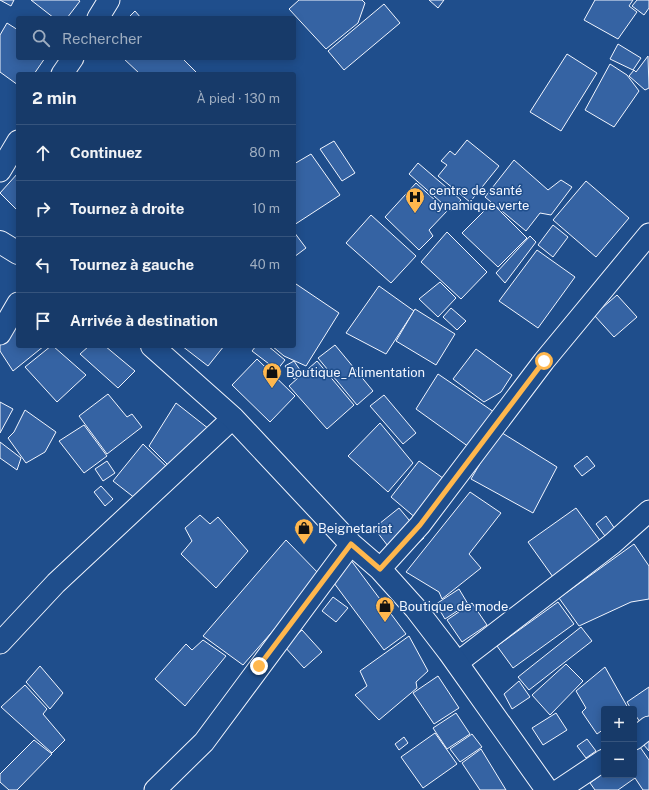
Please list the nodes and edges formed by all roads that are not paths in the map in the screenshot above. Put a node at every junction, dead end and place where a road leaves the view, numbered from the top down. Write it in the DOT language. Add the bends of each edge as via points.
graph roads {
  1 [pos="109,0"];
  2 [pos="99,16"];
  3 [pos="72,60"];
  4 [pos="63,72"];
  5 [pos="16,144"];
  6 [pos="0,171"];
  7 [pos="649,234"];
  8 [pos="0,242"];
  9 [pos="16,252"];
  10 [pos="16,306"];
  11 [pos="0,334"];
  12 [pos="154,348"];
  13 [pos="233,418"];
  14 [pos="649,511"];
  15 [pos="351,544"];
  16 [pos="380,569"];
  17 [pos="0,643"];
  18 [pos="457,663"];
  19 [pos="649,727"];
  20 [pos="637,737"];
  21 [pos="601,762"];
  22 [pos="155,790"];
  23 [pos="547,790"];
  24 [pos="559,790"];
  1 -- 2 [label="street"];
  3 -- 4 [label="street"];
  5 -- 6 [label="street"];
  7 -- 16 [label="street" via="544,361 420,525"];
  8 -- 9 [label="main road"];
  10 -- 11 [label="street"];
  12 -- 13 [label="main road"];
  13 -- 15 [label="main road"];
  13 -- 17 [label="street" via="56,582"];
  14 -- 18 [label="street" via="612,544"];
  15 -- 16 [label="main road"];
  15 -- 22 [label="street" via="204,742"];
  16 -- 18 [label="main road" via="416,609"];
  18 -- 23 [label="main road"];
  19 -- 20 [label="street"];
  21 -- 24 [label="street"];
}
